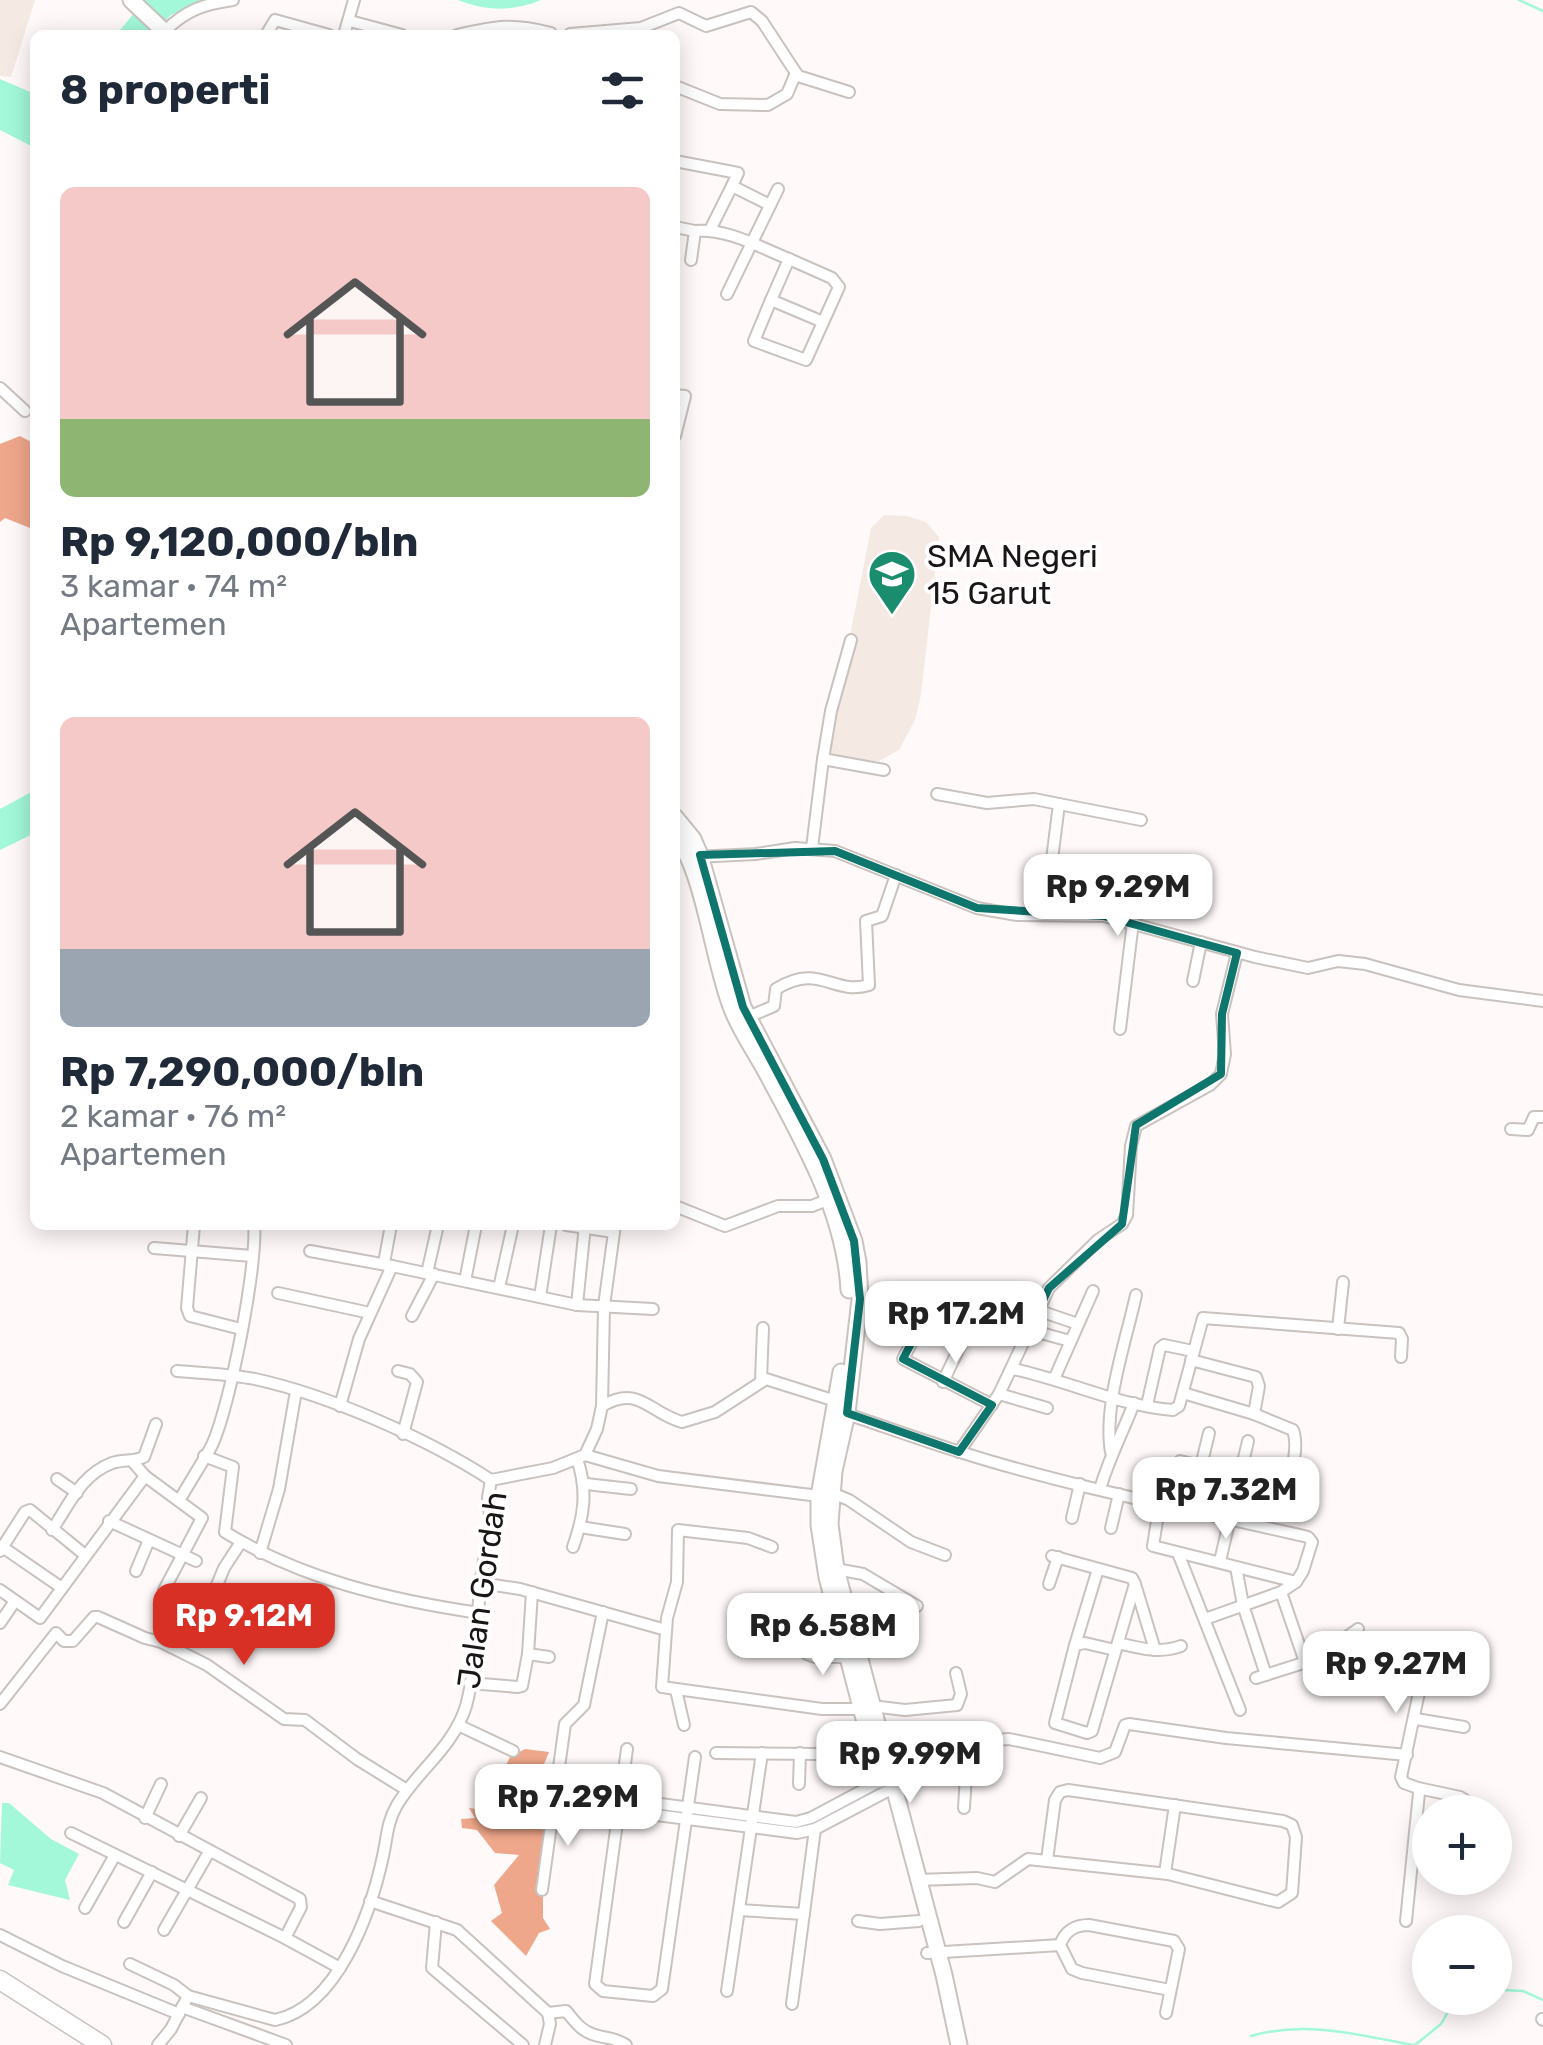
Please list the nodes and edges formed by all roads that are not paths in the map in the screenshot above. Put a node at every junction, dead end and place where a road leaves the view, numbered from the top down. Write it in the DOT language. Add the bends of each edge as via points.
graph roads {
  1 [pos="233,0"];
  2 [pos="354,0"];
  3 [pos="138,2"];
  4 [pos="350,21"];
  5 [pos="169,28"];
  6 [pos="269,30"];
  7 [pos="305,30"];
  8 [pos="346,30"];
  9 [pos="383,30"];
  10 [pos="482,30"];
  11 [pos="539,30"];
  12 [pos="617,30"];
  13 [pos="796,73"];
  14 [pos="680,88"];
  15 [pos="849,92"];
  16 [pos="680,162"];
  17 [pos="732,186"];
  18 [pos="778,188"];
  19 [pos="770,205"];
  20 [pos="680,228"];
  21 [pos="710,230"];
  22 [pos="695,231"];
  23 [pos="750,244"];
  24 [pos="788,259"];
  25 [pos="691,260"];
  26 [pos="727,294"];
  27 [pos="771,300"];
  28 [pos="824,322"];
  29 [pos="0,388"];
  30 [pos="680,396"];
  31 [pos="25,411"];
  32 [pos="680,418"];
  33 [pos="851,640"];
  34 [pos="823,759"];
  35 [pos="884,770"];
  36 [pos="938,794"];
  37 [pos="1059,804"];
  38 [pos="1141,820"];
  39 [pos="680,823"];
  40 [pos="680,841"];
  41 [pos="812,848"];
  42 [pos="694,857"];
  43 [pos="896,875"];
  44 [pos="1044,915"];
  45 [pos="1133,922"];
  46 [pos="1201,942"];
  47 [pos="1237,953"];
  48 [pos="1193,981"];
  49 [pos="1543,1002"];
  50 [pos="748,1017"];
  51 [pos="1120,1029"];
  52 [pos="787,1099"];
  53 [pos="1543,1117"];
  54 [pos="1511,1129"];
  55 [pos="827,1200"];
  56 [pos="680,1208"];
  57 [pos="841,1219"];
  58 [pos="194,1230"];
  59 [pos="254,1230"];
  60 [pos="391,1230"];
  61 [pos="437,1230"];
  62 [pos="475,1230"];
  63 [pos="512,1230"];
  64 [pos="550,1230"];
  65 [pos="584,1230"];
  66 [pos="614,1230"];
  67 [pos="154,1248"];
  68 [pos="192,1251"];
  69 [pos="310,1251"];
  70 [pos="252,1256"];
  71 [pos="388,1264"];
  72 [pos="430,1274"];
  73 [pos="465,1281"];
  74 [pos="1343,1282"];
  75 [pos="499,1288"];
  76 [pos="1092,1291"];
  77 [pos="278,1293"];
  78 [pos="1136,1295"];
  79 [pos="540,1297"];
  80 [pos="577,1305"];
  81 [pos="931,1305"];
  82 [pos="604,1306"];
  83 [pos="979,1306"];
  84 [pos="654,1309"];
  85 [pos="370,1313"];
  86 [pos="902,1313"];
  87 [pos="412,1316"];
  88 [pos="1033,1320"];
  89 [pos="1078,1324"];
  90 [pos="763,1328"];
  91 [pos="1338,1328"];
  92 [pos="242,1329"];
  93 [pos="1070,1341"];
  94 [pos="1192,1355"];
  95 [pos="1401,1357"];
  96 [pos="1013,1368"];
  97 [pos="398,1371"];
  98 [pos="177,1372"];
  99 [pos="231,1376"];
  100 [pos="1055,1377"];
  101 [pos="760,1380"];
  102 [pos="943,1382"];
  103 [pos="296,1392"];
  104 [pos="1183,1393"];
  105 [pos="1114,1396"];
  106 [pos="996,1399"];
  107 [pos="1134,1403"];
  108 [pos="1147,1405"];
  109 [pos="340,1406"];
  110 [pos="602,1406"];
  111 [pos="842,1408"];
  112 [pos="1046,1408"];
  113 [pos="1254,1414"];
  114 [pos="156,1424"];
  115 [pos="1209,1433"];
  116 [pos="403,1434"];
  117 [pos="1248,1441"];
  118 [pos="959,1452"];
  119 [pos="1111,1452"];
  120 [pos="204,1456"];
  121 [pos="581,1457"];
  122 [pos="1180,1461"];
  123 [pos="133,1462"];
  124 [pos="1201,1466"];
  125 [pos="144,1476"];
  126 [pos="1239,1476"];
  127 [pos="57,1479"];
  128 [pos="491,1480"];
  129 [pos="586,1484"];
  130 [pos="1080,1484"];
  131 [pos="1100,1488"];
  132 [pos="631,1489"];
  133 [pos="77,1493"];
  134 [pos="825,1494"];
  135 [pos="1120,1494"];
  136 [pos="179,1501"];
  137 [pos="1160,1502"];
  138 [pos="1072,1518"];
  139 [pos="1229,1519"];
  140 [pos="109,1521"];
  141 [pos="580,1528"];
  142 [pos="1111,1528"];
  143 [pos="52,1530"];
  144 [pos="626,1534"];
  145 [pos="149,1540"];
  146 [pos="241,1542"];
  147 [pos="573,1547"];
  148 [pos="772,1547"];
  149 [pos="1,1548"];
  150 [pos="1178,1553"];
  151 [pos="182,1554"];
  152 [pos="260,1554"];
  153 [pos="85,1555"];
  154 [pos="946,1555"];
  155 [pos="196,1561"];
  156 [pos="1220,1561"];
  157 [pos="1236,1567"];
  158 [pos="836,1569"];
  159 [pos="1098,1569"];
  160 [pos="136,1571"];
  161 [pos="481,1582"];
  162 [pos="1296,1582"];
  163 [pos="1049,1584"];
  164 [pos="1135,1584"];
  165 [pos="62,1588"];
  166 [pos="0,1590"];
  167 [pos="164,1590"];
  168 [pos="214,1590"];
  169 [pos="532,1592"];
  170 [pos="1282,1592"];
  171 [pos="15,1601"];
  172 [pos="1243,1605"];
  173 [pos="917,1606"];
  174 [pos="603,1612"];
  175 [pos="479,1613"];
  176 [pos="1205,1619"];
  177 [pos="0,1624"];
  178 [pos="1358,1629"];
  179 [pos="666,1630"];
  180 [pos="1075,1645"];
  181 [pos="1116,1646"];
  182 [pos="1181,1646"];
  183 [pos="1155,1650"];
  184 [pos="528,1654"];
  185 [pos="807,1654"];
  186 [pos="549,1657"];
  187 [pos="847,1657"];
  188 [pos="1305,1662"];
  189 [pos="956,1673"];
  190 [pos="469,1682"];
  191 [pos="1421,1683"];
  192 [pos="676,1690"];
  193 [pos="0,1704"];
  194 [pos="866,1708"];
  195 [pos="1240,1710"];
  196 [pos="1416,1719"];
  197 [pos="684,1725"];
  198 [pos="458,1726"];
  199 [pos="1464,1727"];
  200 [pos="1083,1732"];
  201 [pos="968,1743"];
  202 [pos="876,1746"];
  203 [pos="628,1749"];
  204 [pos="513,1751"];
  205 [pos="762,1752"];
  206 [pos="1076,1752"];
  207 [pos="716,1753"];
  208 [pos="800,1753"];
  209 [pos="1406,1754"];
  210 [pos="0,1757"];
  211 [pos="695,1757"];
  212 [pos="161,1784"];
  213 [pos="798,1784"];
  214 [pos="886,1784"];
  215 [pos="1418,1788"];
  216 [pos="408,1790"];
  217 [pos="1451,1795"];
  218 [pos="555,1796"];
  219 [pos="201,1798"];
  220 [pos="853,1800"];
  221 [pos="620,1804"];
  222 [pos="1175,1805"];
  223 [pos="964,1808"];
  224 [pos="687,1814"];
  225 [pos="145,1818"];
  226 [pos="752,1821"];
  227 [pos="815,1829"];
  228 [pos="71,1833"];
  229 [pos="178,1836"];
  230 [pos="209,1852"];
  231 [pos="115,1855"];
  232 [pos="1048,1860"];
  233 [pos="152,1872"];
  234 [pos="1165,1873"];
  235 [pos="918,1880"];
  236 [pos="188,1888"];
  237 [pos="542,1890"];
  238 [pos="370,1901"];
  239 [pos="85,1908"];
  240 [pos="739,1910"];
  241 [pos="804,1914"];
  242 [pos="858,1921"];
  243 [pos="919,1921"];
  244 [pos="1406,1921"];
  245 [pos="124,1922"];
  246 [pos="436,1922"];
  247 [pos="164,1930"];
  248 [pos="0,1934"];
  249 [pos="284,1938"];
  250 [pos="1178,1944"];
  251 [pos="1060,1945"];
  252 [pos="1195,1948"];
  253 [pos="932,1952"];
  254 [pos="130,1964"];
  255 [pos="340,1968"];
  256 [pos="0,1980"];
  257 [pos="1170,1990"];
  258 [pos="727,1991"];
  259 [pos="792,2004"];
  260 [pos="183,2005"];
  261 [pos="1166,2013"];
  262 [pos="548,2014"];
  263 [pos="589,2040"];
  264 [pos="102,2045"];
  265 [pos="158,2045"];
  266 [pos="286,2045"];
  267 [pos="523,2045"];
  268 [pos="545,2045"];
  269 [pos="626,2045"];
  270 [pos="948,2045"];
  271 [pos="958,2045"];
  1 -- 5 [label="street" via="203,4"];
  2 -- 4 [label="street"];
  3 -- 5 [label="main road"];
  4 -- 8 [label="street"];
  4 -- 9 [label="street"];
  6 -- 7 [label="street" via="275,20"];
  10 -- 11 [label="street"];
  12 -- 13 [label="street" via="678,13 706,26 750,12"];
  13 -- 14 [label="street" via="790,92 768,105 720,104"];
  13 -- 15 [label="street"];
  16 -- 17 [label="street" via="738,174"];
  17 -- 19 [label="street"];
  17 -- 21 [label="street"];
  18 -- 19 [label="street"];
  19 -- 23 [label="street"];
  20 -- 22 [label="street"];
  21 -- 22 [label="street"];
  21 -- 23 [label="street"];
  22 -- 25 [label="street"];
  23 -- 24 [label="street"];
  23 -- 26 [label="street"];
  24 -- 27 [label="street"];
  24 -- 28 [label="street" via="840,287"];
  27 -- 28 [label="street"];
  27 -- 28 [label="street" via="754,342 806,360"];
  29 -- 31 [label="street"];
  30 -- 32 [label="street" via="686,396"];
  33 -- 34 [label="street"];
  34 -- 35 [label="street"];
  34 -- 41 [label="street"];
  36 -- 37 [label="street"];
  37 -- 38 [label="street"];
  37 -- 44 [label="street"];
  39 -- 42 [label="main road" via="693,839"];
  40 -- 42 [label="main road"];
  41 -- 42 [label="street"];
  41 -- 43 [label="street"];
  42 -- 50 [label="main road"];
  42 -- 52 [label="main road" via="732,1011"];
  43 -- 44 [label="street" via="977,908"];
  43 -- 50 [label="street" via="882,916 866,920 869,985 790,981 776,989 774,1006"];
  44 -- 45 [label="street"];
  45 -- 46 [label="street"];
  45 -- 51 [label="street"];
  46 -- 47 [label="street"];
  46 -- 48 [label="street"];
  47 -- 49 [label="street" via="1308,968 1365,964 1459,990"];
  47 -- 88 [label="street" via="1222,1014 1222,1074 1136,1126 1127,1216 1049,1288"];
  50 -- 52 [label="main road"];
  52 -- 55 [label="main road"];
  52 -- 57 [label="main road" via="824,1159"];
  53 -- 54 [label="street" via="1534,1116 1528,1130"];
  55 -- 56 [label="street" via="778,1206 725,1226"];
  55 -- 57 [label="main road"];
  57 -- 111 [label="main road" via="858,1262 860,1298"];
  58 -- 68 [label="street"];
  59 -- 70 [label="street"];
  60 -- 71 [label="street"];
  61 -- 72 [label="street"];
  62 -- 73 [label="street"];
  63 -- 75 [label="street"];
  64 -- 79 [label="street"];
  65 -- 80 [label="street"];
  66 -- 82 [label="street"];
  67 -- 68 [label="street"];
  68 -- 70 [label="street"];
  68 -- 92 [label="street" via="190,1316"];
  69 -- 71 [label="street"];
  70 -- 92 [label="street"];
  71 -- 72 [label="street"];
  71 -- 85 [label="street"];
  72 -- 73 [label="street"];
  72 -- 87 [label="street"];
  73 -- 75 [label="street"];
  74 -- 91 [label="street"];
  75 -- 79 [label="street"];
  76 -- 89 [label="street"];
  77 -- 85 [label="street"];
  78 -- 105 [label="street"];
  79 -- 80 [label="street"];
  80 -- 82 [label="street"];
  81 -- 83 [label="street"];
  81 -- 86 [label="street" via="910,1297"];
  81 -- 102 [label="street" via="903,1359"];
  82 -- 84 [label="street"];
  82 -- 110 [label="street"];
  83 -- 88 [label="street"];
  83 -- 102 [label="street"];
  85 -- 109 [label="street"];
  88 -- 89 [label="street"];
  88 -- 93 [label="street"];
  88 -- 96 [label="street"];
  89 -- 93 [label="street"];
  90 -- 101 [label="street"];
  91 -- 94 [label="street" via="1203,1318"];
  91 -- 95 [label="street" via="1399,1334"];
  92 -- 99 [label="street"];
  93 -- 100 [label="street"];
  94 -- 104 [label="street"];
  94 -- 108 [label="street" via="1160,1348"];
  94 -- 113 [label="street" via="1256,1377"];
  96 -- 100 [label="street"];
  96 -- 106 [label="street"];
  97 -- 116 [label="street" via="417,1382"];
  98 -- 99 [label="street"];
  99 -- 103 [label="street"];
  99 -- 120 [label="street"];
  100 -- 105 [label="street"];
  101 -- 110 [label="street" via="695,1420 675,1420 630,1396"];
  101 -- 111 [label="street"];
  102 -- 106 [label="street"];
  103 -- 109 [label="street"];
  103 -- 152 [label="street"];
  104 -- 108 [label="street" via="1173,1410"];
  104 -- 113 [label="street"];
  105 -- 107 [label="street"];
  105 -- 119 [label="street"];
  106 -- 112 [label="street"];
  106 -- 118 [label="street"];
  107 -- 108 [label="street"];
  107 -- 119 [label="street"];
  109 -- 116 [label="street"];
  110 -- 121 [label="street" via="598,1429"];
  111 -- 118 [label="street"];
  111 -- 134 [label="main road"];
  113 -- 126 [label="street" via="1296,1433 1290,1479 1282,1486"];
  114 -- 123 [label="street" via="144,1458"];
  115 -- 124 [label="street"];
  116 -- 128 [label="street"];
  117 -- 126 [label="street"];
  118 -- 130 [label="street"];
  119 -- 131 [label="street"];
  120 -- 136 [label="street"];
  120 -- 146 [label="street" via="233,1466 225,1532"];
  121 -- 128 [label="street, Jalan Gordah"];
  121 -- 129 [label="street"];
  121 -- 134 [label="street" via="658,1476"];
  122 -- 124 [label="street"];
  123 -- 125 [label="street"];
  123 -- 133 [label="street" via="93,1471"];
  124 -- 126 [label="street"];
  125 -- 136 [label="street"];
  125 -- 140 [label="street"];
  126 -- 139 [label="street"];
  127 -- 133 [label="street"];
  128 -- 161 [label="street, Jalan Gordah"];
  129 -- 132 [label="street"];
  129 -- 141 [label="street"];
  130 -- 131 [label="street"];
  130 -- 138 [label="street"];
  131 -- 135 [label="street"];
  133 -- 143 [label="street"];
  134 -- 154 [label="street" via="849,1500 911,1542"];
  134 -- 158 [label="main road"];
  134 -- 187 [label="main road" via="818,1525"];
  135 -- 137 [label="street"];
  135 -- 142 [label="street"];
  136 -- 151 [label="street" via="202,1518"];
  137 -- 139 [label="street"];
  137 -- 150 [label="street" via="1151,1543"];
  139 -- 156 [label="street"];
  139 -- 162 [label="street" via="1311,1539"];
  140 -- 145 [label="street"];
  140 -- 153 [label="street"];
  141 -- 144 [label="street"];
  141 -- 147 [label="street"];
  143 -- 149 [label="street" via="26,1511"];
  143 -- 153 [label="street"];
  145 -- 151 [label="street"];
  145 -- 160 [label="street"];
  146 -- 152 [label="street"];
  146 -- 168 [label="street"];
  148 -- 179 [label="street" via="678,1530 677,1582"];
  149 -- 165 [label="street"];
  150 -- 156 [label="street"];
  150 -- 176 [label="street"];
  151 -- 155 [label="street"];
  151 -- 167 [label="street"];
  152 -- 175 [label="street" via="345,1586"];
  153 -- 165 [label="street"];
  156 -- 157 [label="street"];
  157 -- 162 [label="street"];
  157 -- 172 [label="street"];
  158 -- 173 [label="street" via="863,1574"];
  158 -- 194 [label="main road"];
  159 -- 163 [label="street" via="1055,1556"];
  159 -- 164 [label="street"];
  159 -- 180 [label="street"];
  161 -- 169 [label="street"];
  161 -- 175 [label="street, Jalan Gordah"];
  162 -- 170 [label="street"];
  164 -- 181 [label="street"];
  164 -- 183 [label="street"];
  165 -- 171 [label="street" via="40,1618"];
  166 -- 171 [label="street"];
  169 -- 174 [label="street"];
  169 -- 184 [label="street"];
  170 -- 172 [label="street"];
  170 -- 188 [label="street"];
  171 -- 177 [label="street"];
  172 -- 176 [label="street"];
  172 -- 188 [label="street" via="1261,1677"];
  174 -- 179 [label="street"];
  174 -- 218 [label="street" via="584,1704 566,1724"];
  175 -- 190 [label="street, Jalan Gordah"];
  176 -- 195 [label="street"];
  178 -- 188 [label="street"];
  179 -- 192 [label="street" via="661,1684"];
  180 -- 181 [label="street"];
  180 -- 200 [label="street" via="1054,1720"];
  181 -- 183 [label="street"];
  181 -- 200 [label="street" via="1092,1731"];
  182 -- 183 [label="street"];
  184 -- 186 [label="street"];
  184 -- 190 [label="street" via="522,1686"];
  185 -- 187 [label="street"];
  187 -- 194 [label="main road"];
  189 -- 194 [label="street" via="957,1705"];
  190 -- 198 [label="street, Jalan Gordah"];
  191 -- 196 [label="street"];
  192 -- 194 [label="street" via="822,1709"];
  192 -- 197 [label="street"];
  193 -- 216 [label="street" via="56,1633 73,1641 95,1616 207,1665 284,1719 305,1720"];
  194 -- 202 [label="main road"];
  196 -- 199 [label="street"];
  196 -- 209 [label="street"];
  198 -- 204 [label="street"];
  198 -- 216 [label="street, Jalan Gordah"];
  200 -- 206 [label="street"];
  201 -- 202 [label="street"];
  201 -- 206 [label="street" via="1009,1739"];
  201 -- 223 [label="street"];
  202 -- 208 [label="street"];
  202 -- 214 [label="main road"];
  203 -- 221 [label="street"];
  205 -- 207 [label="street"];
  205 -- 208 [label="street"];
  205 -- 226 [label="street"];
  206 -- 209 [label="street" via="1112,1755 1130,1724"];
  208 -- 213 [label="street"];
  209 -- 215 [label="street" via="1402,1780"];
  210 -- 225 [label="street" via="103,1793"];
  211 -- 224 [label="street"];
  212 -- 225 [label="street"];
  214 -- 220 [label="street"];
  214 -- 235 [label="main road"];
  214 -- 243 [label="main road"];
  215 -- 217 [label="street"];
  215 -- 244 [label="street"];
  216 -- 238 [label="street, Jalan Gordah" via="389,1820"];
  218 -- 221 [label="street"];
  218 -- 237 [label="street"];
  219 -- 229 [label="street"];
  220 -- 226 [label="street" via="802,1822"];
  220 -- 227 [label="street"];
  221 -- 224 [label="street"];
  221 -- 224 [label="street" via="596,1984 603,1991 653,1996 662,1989"];
  222 -- 232 [label="street" via="1060,1792"];
  222 -- 234 [label="street"];
  222 -- 234 [label="street" via="1283,1821 1296,1837 1296,1868 1292,1893 1278,1902"];
  224 -- 226 [label="street"];
  225 -- 229 [label="street"];
  226 -- 227 [label="street" via="791,1833"];
  226 -- 240 [label="street"];
  227 -- 241 [label="street"];
  228 -- 231 [label="street"];
  229 -- 230 [label="street"];
  230 -- 236 [label="street"];
  230 -- 249 [label="street" via="300,1899"];
  231 -- 233 [label="street"];
  231 -- 239 [label="street"];
  232 -- 234 [label="street"];
  232 -- 235 [label="street" via="1023,1860 996,1882"];
  233 -- 236 [label="street"];
  233 -- 245 [label="street"];
  235 -- 253 [label="main road"];
  236 -- 247 [label="street"];
  236 -- 249 [label="street"];
  238 -- 246 [label="street"];
  238 -- 255 [label="street, Jalan Gordah"];
  240 -- 241 [label="street"];
  240 -- 258 [label="street"];
  241 -- 259 [label="street"];
  242 -- 243 [label="street"];
  243 -- 253 [label="main road"];
  246 -- 262 [label="street" via="457,1930"];
  246 -- 267 [label="street" via="432,1968"];
  248 -- 260 [label="street" via="62,1966"];
  249 -- 255 [label="street"];
  250 -- 251 [label="street" via="1089,1924 1076,1925"];
  250 -- 252 [label="street"];
  250 -- 257 [label="street"];
  251 -- 253 [label="street"];
  251 -- 257 [label="street" via="1072,1970"];
  253 -- 270 [label="main road"];
  253 -- 271 [label="main road"];
  254 -- 260 [label="street" via="174,1985"];
  255 -- 260 [label="street, Jalan Gordah" via="318,1998 285,2018"];
  256 -- 264 [label="main road"];
  257 -- 261 [label="street"];
  260 -- 265 [label="street"];
  260 -- 266 [label="street"];
  262 -- 263 [label="street" via="566,2011"];
  262 -- 268 [label="street"];
  263 -- 269 [label="street" via="617,2038"];
}
